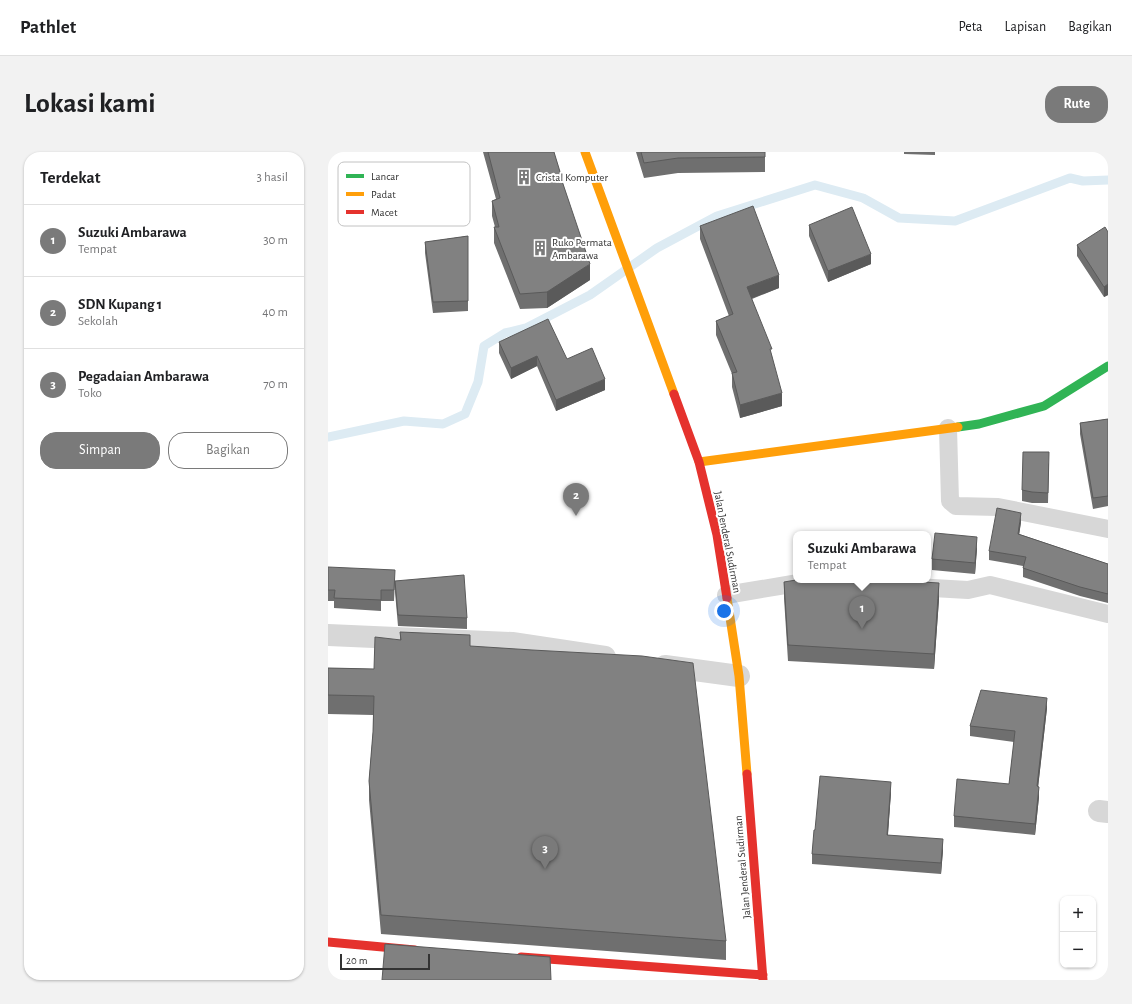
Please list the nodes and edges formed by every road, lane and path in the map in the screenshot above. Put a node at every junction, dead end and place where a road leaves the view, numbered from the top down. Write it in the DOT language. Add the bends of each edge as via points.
graph roads {
  1 [pos="585,152"];
  2 [pos="1108,366"];
  3 [pos="948,428"];
  4 [pos="699,462"];
  5 [pos="1108,530"];
  6 [pos="803,583"];
  7 [pos="896,585"];
  8 [pos="726,595"];
  9 [pos="1108,614"];
  10 [pos="328,635"];
  11 [pos="621,659"];
  12 [pos="645,663"];
  13 [pos="739,676"];
  14 [pos="328,942"];
  15 [pos="425,950"];
  16 [pos="512,956"];
  17 [pos="763,977"];
  1 -- 4 [label="main road, Jalan Jenderal Sudirman"];
  2 -- 3 [label="main road" via="1044,406 979,424"];
  3 -- 4 [label="main road"];
  3 -- 5 [label="lane" via="950,501 956,506 998,507"];
  4 -- 8 [label="main road, Jalan Jenderal Sudirman" via="717,535"];
  6 -- 8 [label="lane"];
  7 -- 9 [label="lane" via="968,590 990,585"];
  8 -- 13 [label="main road, Jalan Jenderal Sudirman"];
  10 -- 11 [label="street" via="512,643"];
  12 -- 13 [label="street"];
  13 -- 17 [label="main road, Jalan Jenderal Sudirman"];
  14 -- 15 [label="main road"];
  16 -- 17 [label="main road"];
}
